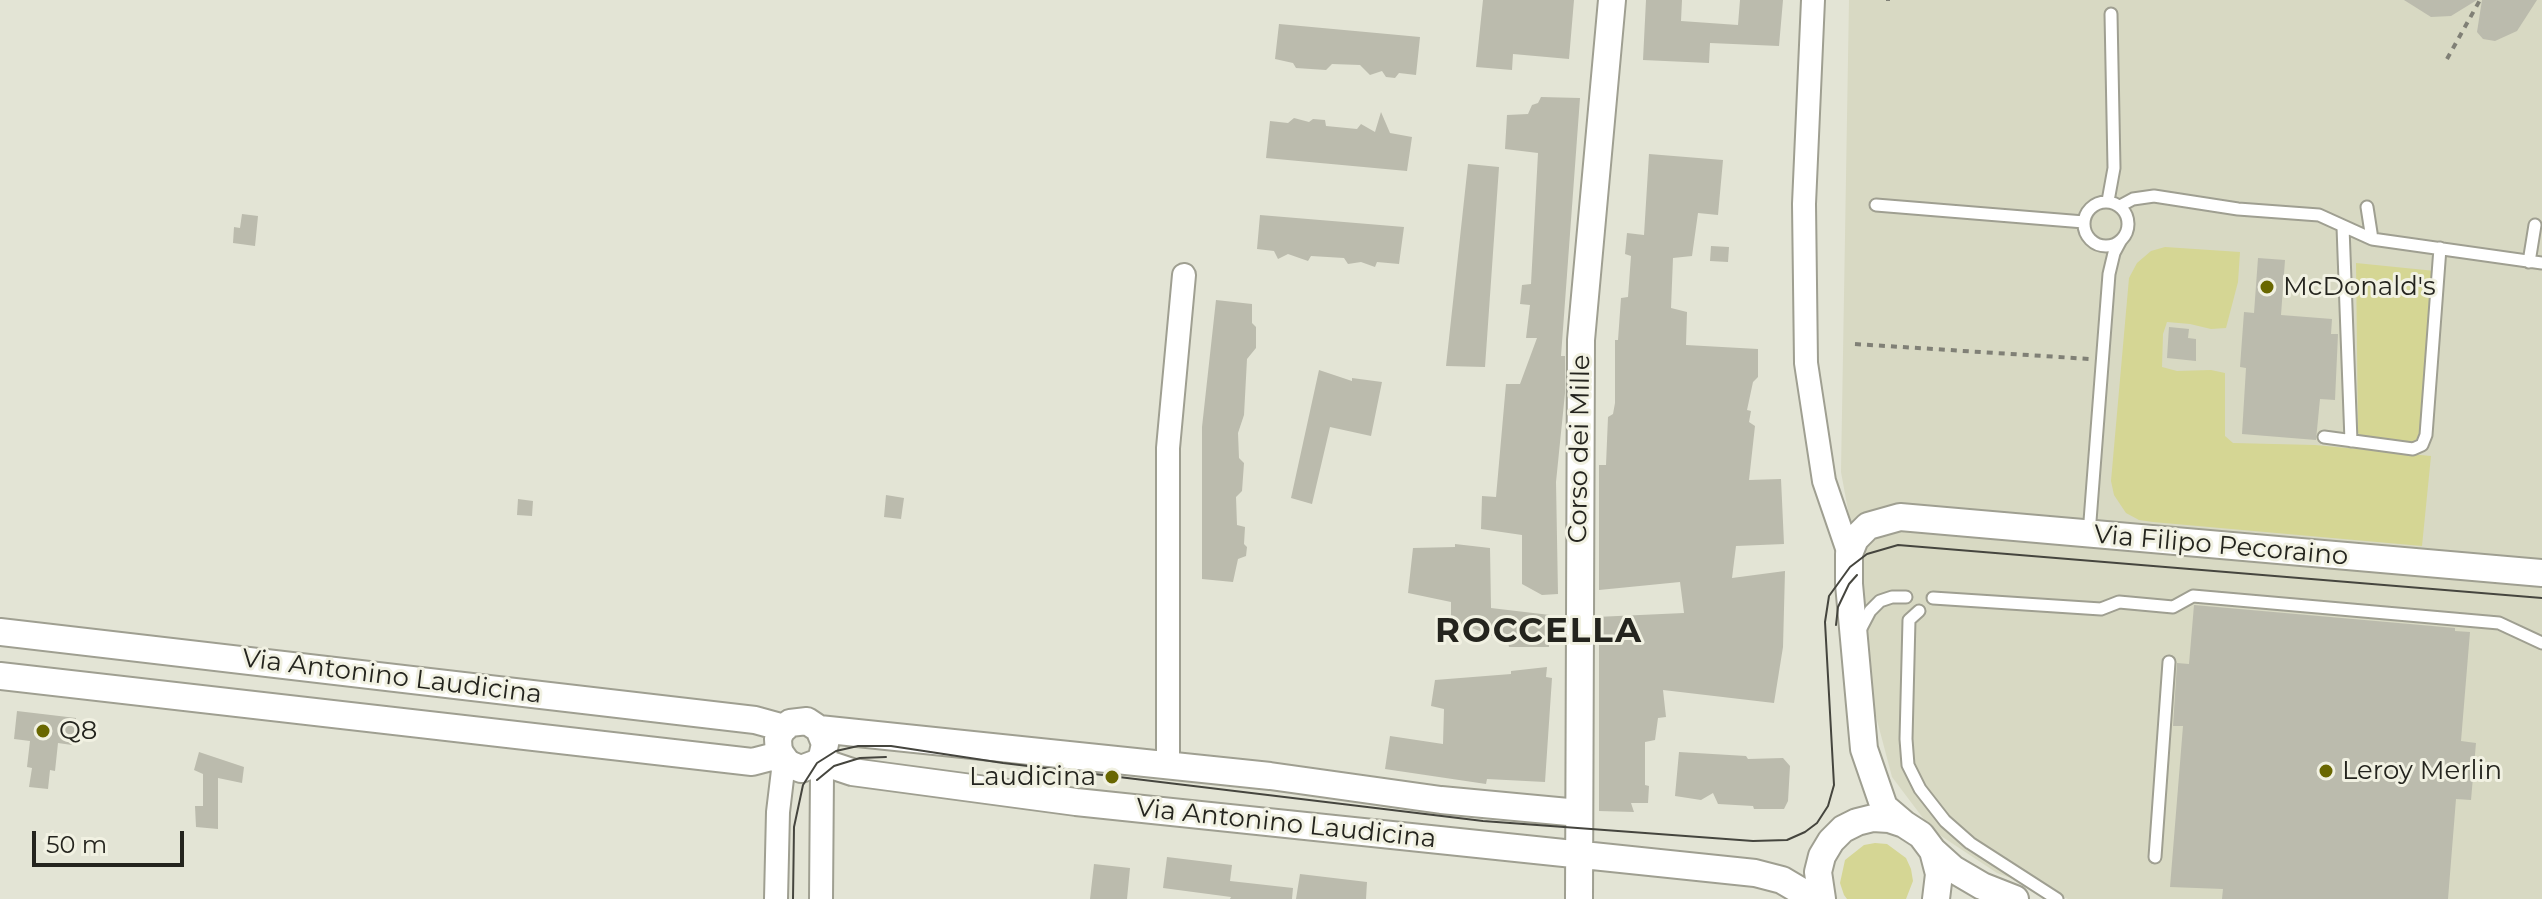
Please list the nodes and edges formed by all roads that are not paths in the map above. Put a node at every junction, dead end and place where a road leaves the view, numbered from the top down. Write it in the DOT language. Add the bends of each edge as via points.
graph roads {
  1 [pos="1612,0"];
  2 [pos="1813,0"];
  3 [pos="2111,14"];
  4 [pos="2233,196"];
  5 [pos="2108,201"];
  6 [pos="1876,205"];
  7 [pos="2367,207"];
  8 [pos="2123,209"];
  9 [pos="2238,209"];
  10 [pos="2084,222"];
  11 [pos="2535,225"];
  12 [pos="2343,227"];
  13 [pos="2372,239"];
  14 [pos="2121,240"];
  15 [pos="2099,245"];
  16 [pos="2440,248"];
  17 [pos="2536,262"];
  18 [pos="2109,274"];
  19 [pos="1184,275"];
  20 [pos="2324,437"];
  21 [pos="2351,441"];
  22 [pos="2089,535"];
  23 [pos="1849,554"];
  24 [pos="2542,573"];
  25 [pos="1906,597"];
  26 [pos="1933,598"];
  27 [pos="1919,611"];
  28 [pos="0,632"];
  29 [pos="1854,640"];
  30 [pos="2542,643"];
  31 [pos="2169,662"];
  32 [pos="0,676"];
  33 [pos="819,729"];
  34 [pos="782,748"];
  35 [pos="1864,749"];
  36 [pos="818,762"];
  37 [pos="1168,765"];
  38 [pos="1579,813"];
  39 [pos="1904,824"];
  40 [pos="1843,829"];
  41 [pos="1933,851"];
  42 [pos="1577,856"];
  43 [pos="1822,856"];
  44 [pos="2155,857"];
  45 [pos="1755,873"];
  46 [pos="776,899"];
  47 [pos="821,899"];
  48 [pos="1579,899"];
  49 [pos="1814,899"];
  50 [pos="1822,899"];
  51 [pos="1936,899"];
  52 [pos="2015,899"];
  53 [pos="2057,899"];
  1 -- 38 [label="street, Corso dei Mille" via="1581,340"];
  2 -- 23 [label="street" via="1804,204 1806,363 1824,481"];
  3 -- 5 [label="lane" via="2114,168"];
  4 -- 9 [label="lane"];
  5 -- 8 [label="lane"];
  5 -- 10 [label="lane" via="2089,209"];
  6 -- 10 [label="lane"];
  7 -- 13 [label="lane"];
  8 -- 9 [label="lane" via="2133,199 2154,196"];
  8 -- 14 [label="lane" via="2129,227"];
  9 -- 12 [label="lane" via="2319,215"];
  10 -- 15 [label="lane" via="2087,235"];
  11 -- 17 [label="lane"];
  12 -- 13 [label="lane"];
  12 -- 21 [label="lane"];
  13 -- 16 [label="lane"];
  14 -- 15 [label="lane"];
  14 -- 18 [label="lane"];
  15 -- 18 [label="lane"];
  16 -- 17 [label="lane"];
  16 -- 21 [label="lane" via="2422,445 2413,449"];
  18 -- 22 [label="lane"];
  19 -- 37 [label="street" via="1168,448"];
  20 -- 21 [label="lane"];
  22 -- 23 [label="street, Via Filipo Pecoraino" via="1900,517 1868,526"];
  22 -- 24 [label="street, Via Filipo Pecoraino"];
  23 -- 29 [label="street"];
  25 -- 29 [label="lane" via="1880,601"];
  26 -- 30 [label="lane" via="2101,609 2119,602 2173,607 2193,596 2499,623"];
  27 -- 53 [label="lane" via="1909,620 1907,642 1908,765 1920,789 1953,828"];
  28 -- 34 [label="street, Via Antonino Laudicina" via="755,720"];
  29 -- 35 [label="street"];
  31 -- 44 [label="lane"];
  32 -- 34 [label="street, Via Antonino Laudicina" via="752,762"];
  33 -- 34 [label="street" via="794,722"];
  33 -- 36 [label="street" via="825,744"];
  33 -- 37 [label="street, Via Antonino Laudicina"];
  34 -- 36 [label="street" via="801,769"];
  34 -- 46 [label="street"];
  35 -- 39 [label="street" via="1884,807"];
  35 -- 40 [label="street" via="1861,787"];
  36 -- 42 [label="street, Via Antonino Laudicina" via="855,772 1076,802"];
  36 -- 47 [label="street"];
  37 -- 38 [label="street, Via Antonino Laudicina"];
  38 -- 42 [label="street, Corso dei Mille"];
  39 -- 40 [label="street" via="1873,818"];
  39 -- 41 [label="street"];
  40 -- 43 [label="street"];
  41 -- 51 [label="street" via="1939,874"];
  41 -- 52 [label="street" via="1963,875"];
  42 -- 45 [label="street, Via Antonino Laudicina"];
  42 -- 48 [label="street, Corso dei Mille"];
  43 -- 45 [label="street" via="1783,871"];
  43 -- 50 [label="street"];
  45 -- 49 [label="street" via="1782,880"];
}
